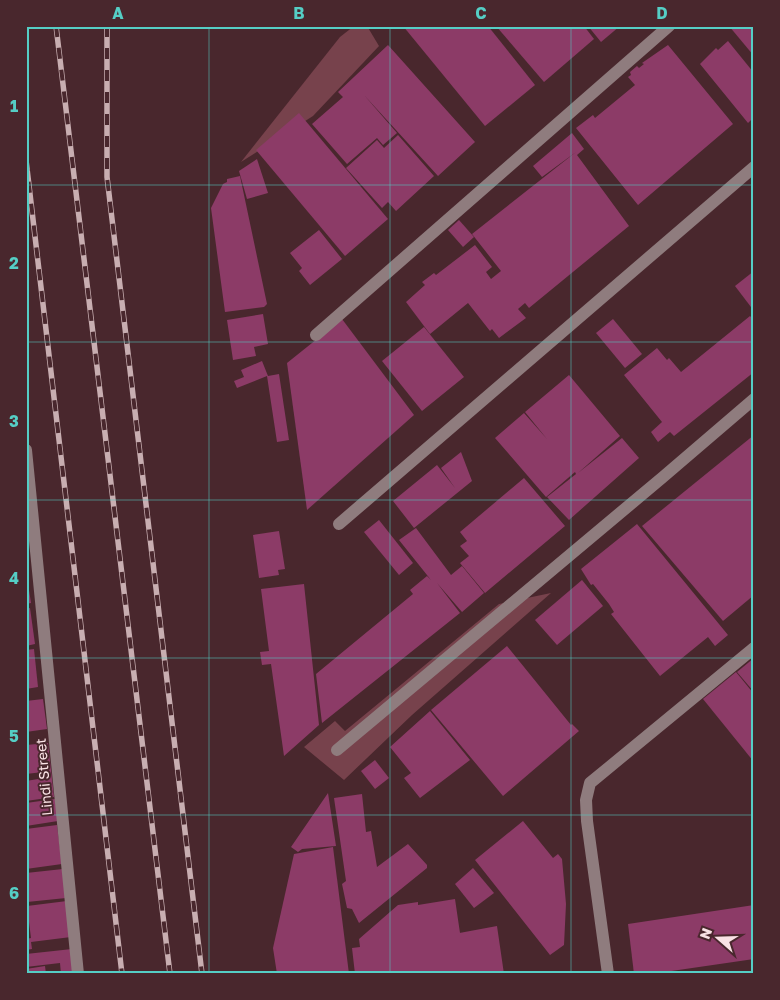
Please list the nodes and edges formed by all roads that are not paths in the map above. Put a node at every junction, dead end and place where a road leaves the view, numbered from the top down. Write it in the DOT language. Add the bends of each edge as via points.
graph roads {
  1 [pos="669,26"];
  2 [pos="754,167"];
  3 [pos="316,335"];
  4 [pos="754,398"];
  5 [pos="26,450"];
  6 [pos="29,488"];
  7 [pos="339,524"];
  8 [pos="754,648"];
  9 [pos="337,750"];
  10 [pos="78,974"];
  11 [pos="608,974"];
  1 -- 3 [label="street"];
  2 -- 7 [label="street"];
  4 -- 9 [label="street"];
  5 -- 6 [label="street, Lindi Street"];
  6 -- 10 [label="street, Lindi Street"];
  8 -- 11 [label="street" via="590,783 586,800 587,821"];
}
